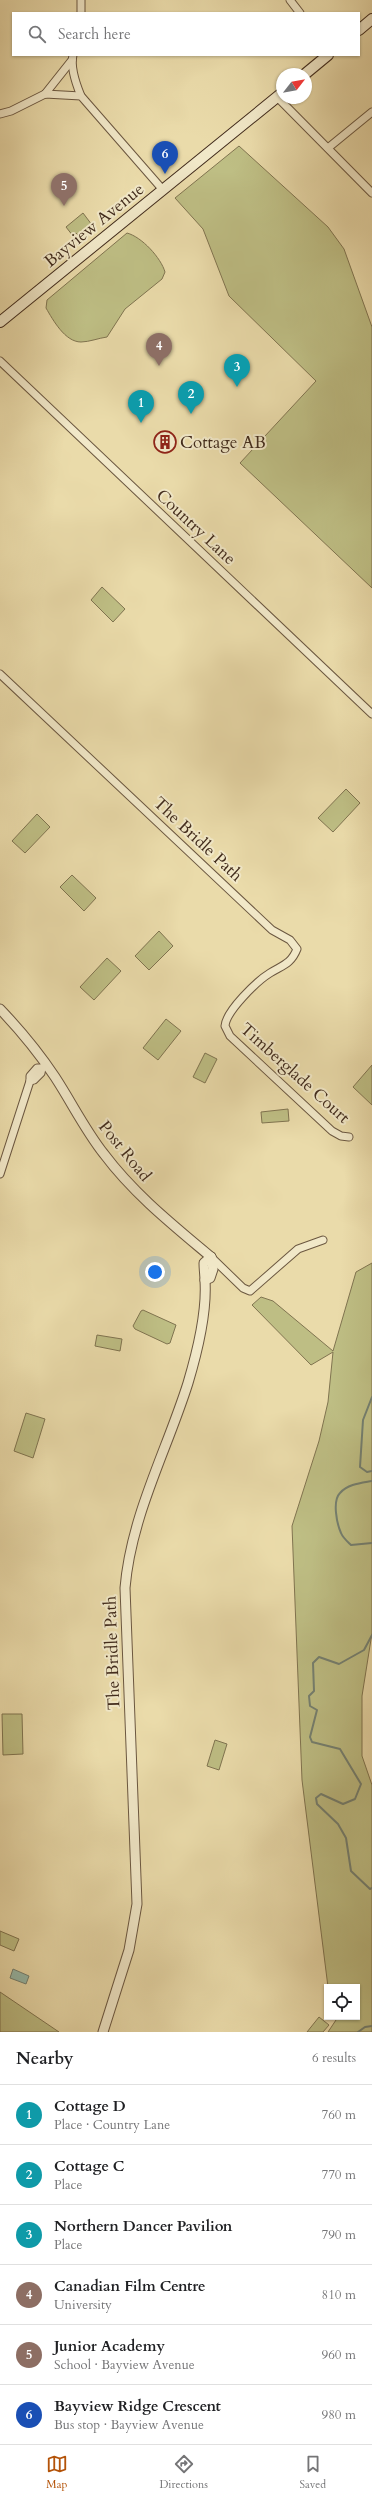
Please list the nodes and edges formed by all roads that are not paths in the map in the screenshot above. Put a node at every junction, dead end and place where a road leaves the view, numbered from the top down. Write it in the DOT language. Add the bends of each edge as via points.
graph roads {
  1 [pos="81,0"];
  2 [pos="290,0"];
  3 [pos="81,12"];
  4 [pos="299,12"];
  5 [pos="372,19"];
  6 [pos="360,29"];
  7 [pos="327,56"];
  8 [pos="73,58"];
  9 [pos="312,68"];
  10 [pos="45,94"];
  11 [pos="81,96"];
  12 [pos="276,97"];
  13 [pos="287,104"];
  14 [pos="372,112"];
  15 [pos="0,114"];
  16 [pos="328,148"];
  17 [pos="163,190"];
  18 [pos="372,193"];
  19 [pos="0,322"];
  20 [pos="0,362"];
  21 [pos="0,674"];
  22 [pos="372,714"];
  23 [pos="0,1009"];
  24 [pos="225,1026"];
  25 [pos="44,1066"];
  26 [pos="349,1137"];
  27 [pos="0,1174"];
  28 [pos="323,1240"];
  29 [pos="211,1257"];
  30 [pos="103,2032"];
  1 -- 3 [label="street"];
  2 -- 4 [label="street"];
  5 -- 6 [label="main road"];
  7 -- 9 [label="main road"];
  8 -- 10 [label="street"];
  8 -- 11 [label="street" via="75,83"];
  10 -- 11 [label="street"];
  10 -- 15 [label="street"];
  11 -- 17 [label="street"];
  12 -- 17 [label="main road, Bayview Avenue"];
  13 -- 16 [label="street"];
  14 -- 16 [label="street"];
  16 -- 18 [label="street"];
  17 -- 19 [label="main road, Bayview Avenue"];
  20 -- 22 [label="street, Country Lane"];
  21 -- 24 [label="street, The Bridle Path" via="272,930 290,940 297,949 286,965 270,972 255,986 227,1016"];
  23 -- 25 [label="street, Post Road" via="18,1027"];
  24 -- 26 [label="street, Timberglade Court" via="230,1036 332,1130 341,1136"];
  25 -- 27 [label="street" via="37,1068 30,1076"];
  25 -- 29 [label="street, Post Road" via="93,1140 122,1176 138,1194"];
  28 -- 29 [label="street, Post Road" via="298,1249 250,1291 243,1288"];
  29 -- 30 [label="street, The Bridle Path" via="213,1269 210,1278 205,1280 197,1349 134,1533 127,1568 125,1588 137,1904 128,1950"];
}
